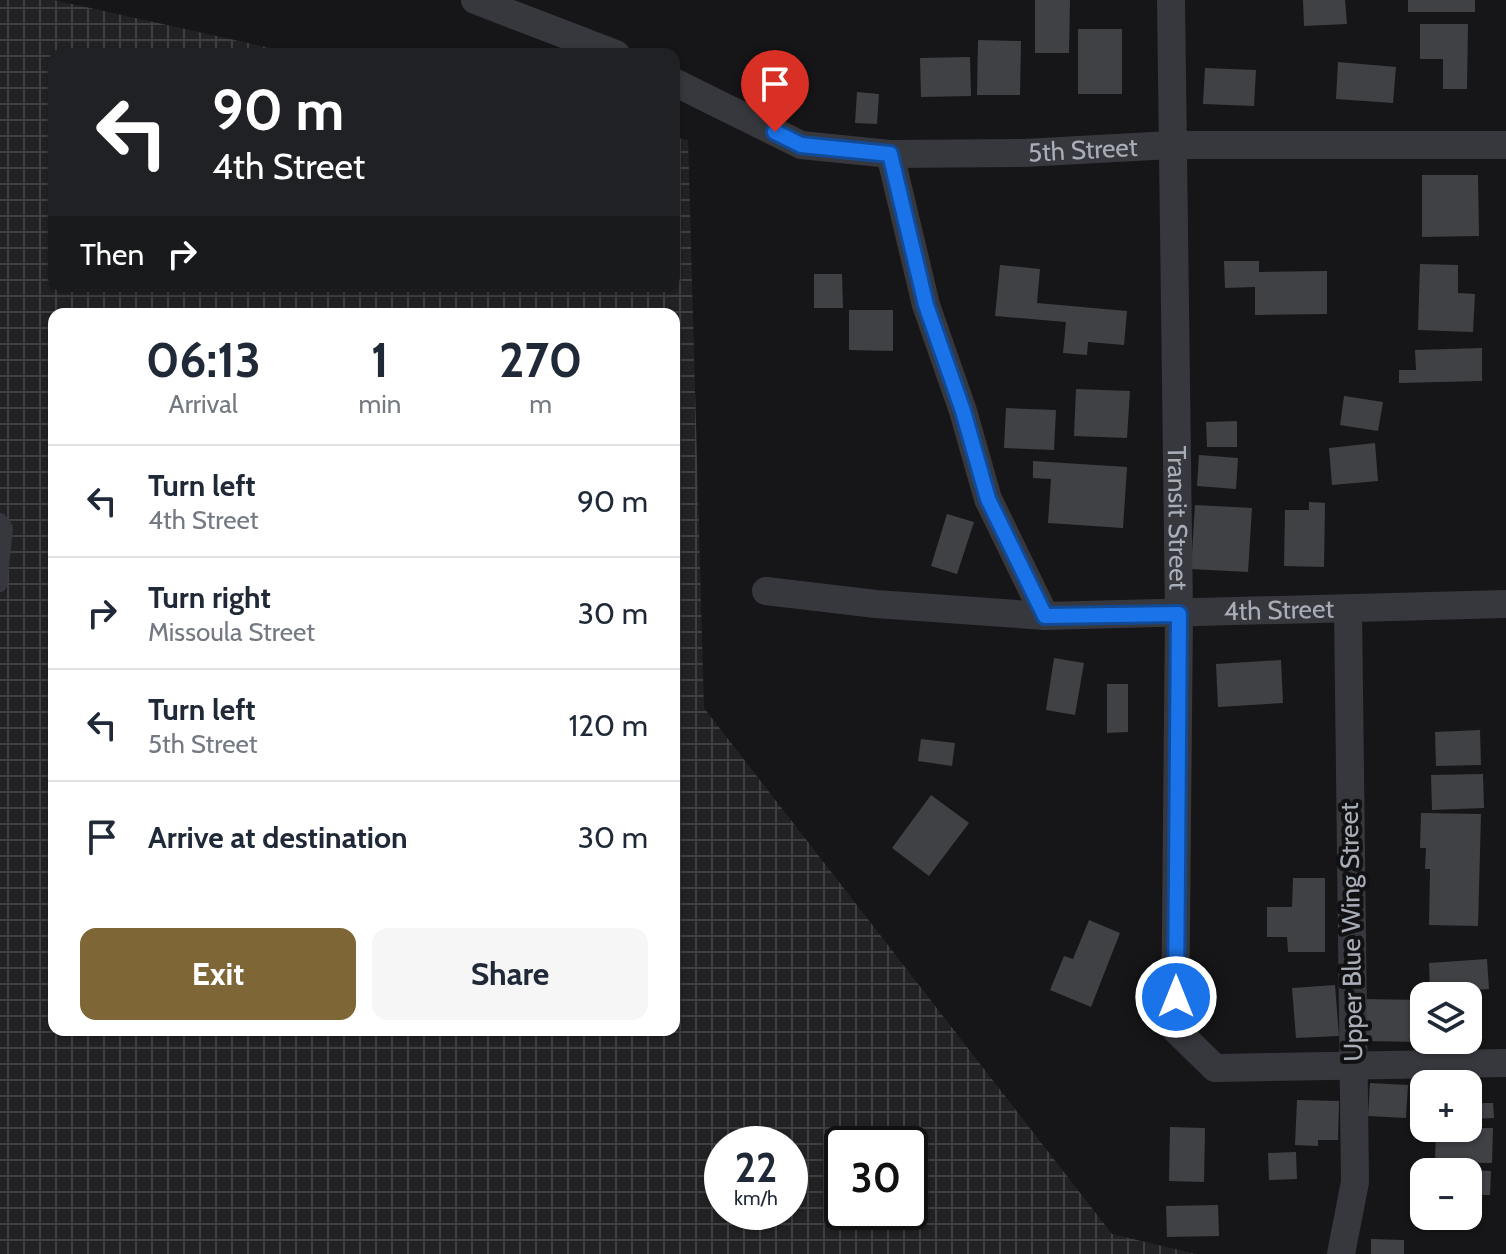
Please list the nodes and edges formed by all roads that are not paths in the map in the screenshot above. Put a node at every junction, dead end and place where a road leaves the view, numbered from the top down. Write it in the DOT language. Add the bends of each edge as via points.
graph roads {
  1 [pos="475,0"];
  2 [pos="1171,0"];
  3 [pos="600,48"];
  4 [pos="680,85"];
  5 [pos="1171,145"];
  6 [pos="1506,145"];
  7 [pos="890,154"];
  8 [pos="0,520"];
  9 [pos="0,585"];
  10 [pos="766,591"];
  11 [pos="1506,604"];
  12 [pos="1348,609"];
  13 [pos="1179,614"];
  14 [pos="1045,616"];
  15 [pos="1506,1063"];
  16 [pos="1352,1066"];
  17 [pos="1341,1254"];
  1 -- 3 [label="street"];
  2 -- 5 [label="street, Transit Street"];
  4 -- 7 [label="street, 5th Street" via="801,145"];
  5 -- 6 [label="street, 5th Street"];
  5 -- 7 [label="street, 5th Street"];
  5 -- 13 [label="street, Transit Street"];
  7 -- 14 [label="street" via="926,305 988,499"];
  8 -- 9 [label="lane" via="6,528"];
  10 -- 14 [label="street, 4th Street"];
  11 -- 12 [label="street, 4th Street"];
  12 -- 13 [label="street, 4th Street"];
  12 -- 16 [label="street, Upper Blue Wing Street"];
  13 -- 14 [label="street, 4th Street"];
  13 -- 16 [label="street, Transit Street" via="1175,1029 1215,1068"];
  15 -- 16 [label="street"];
  16 -- 17 [label="street, Upper Blue Wing Street" via="1355,1182"];
}
